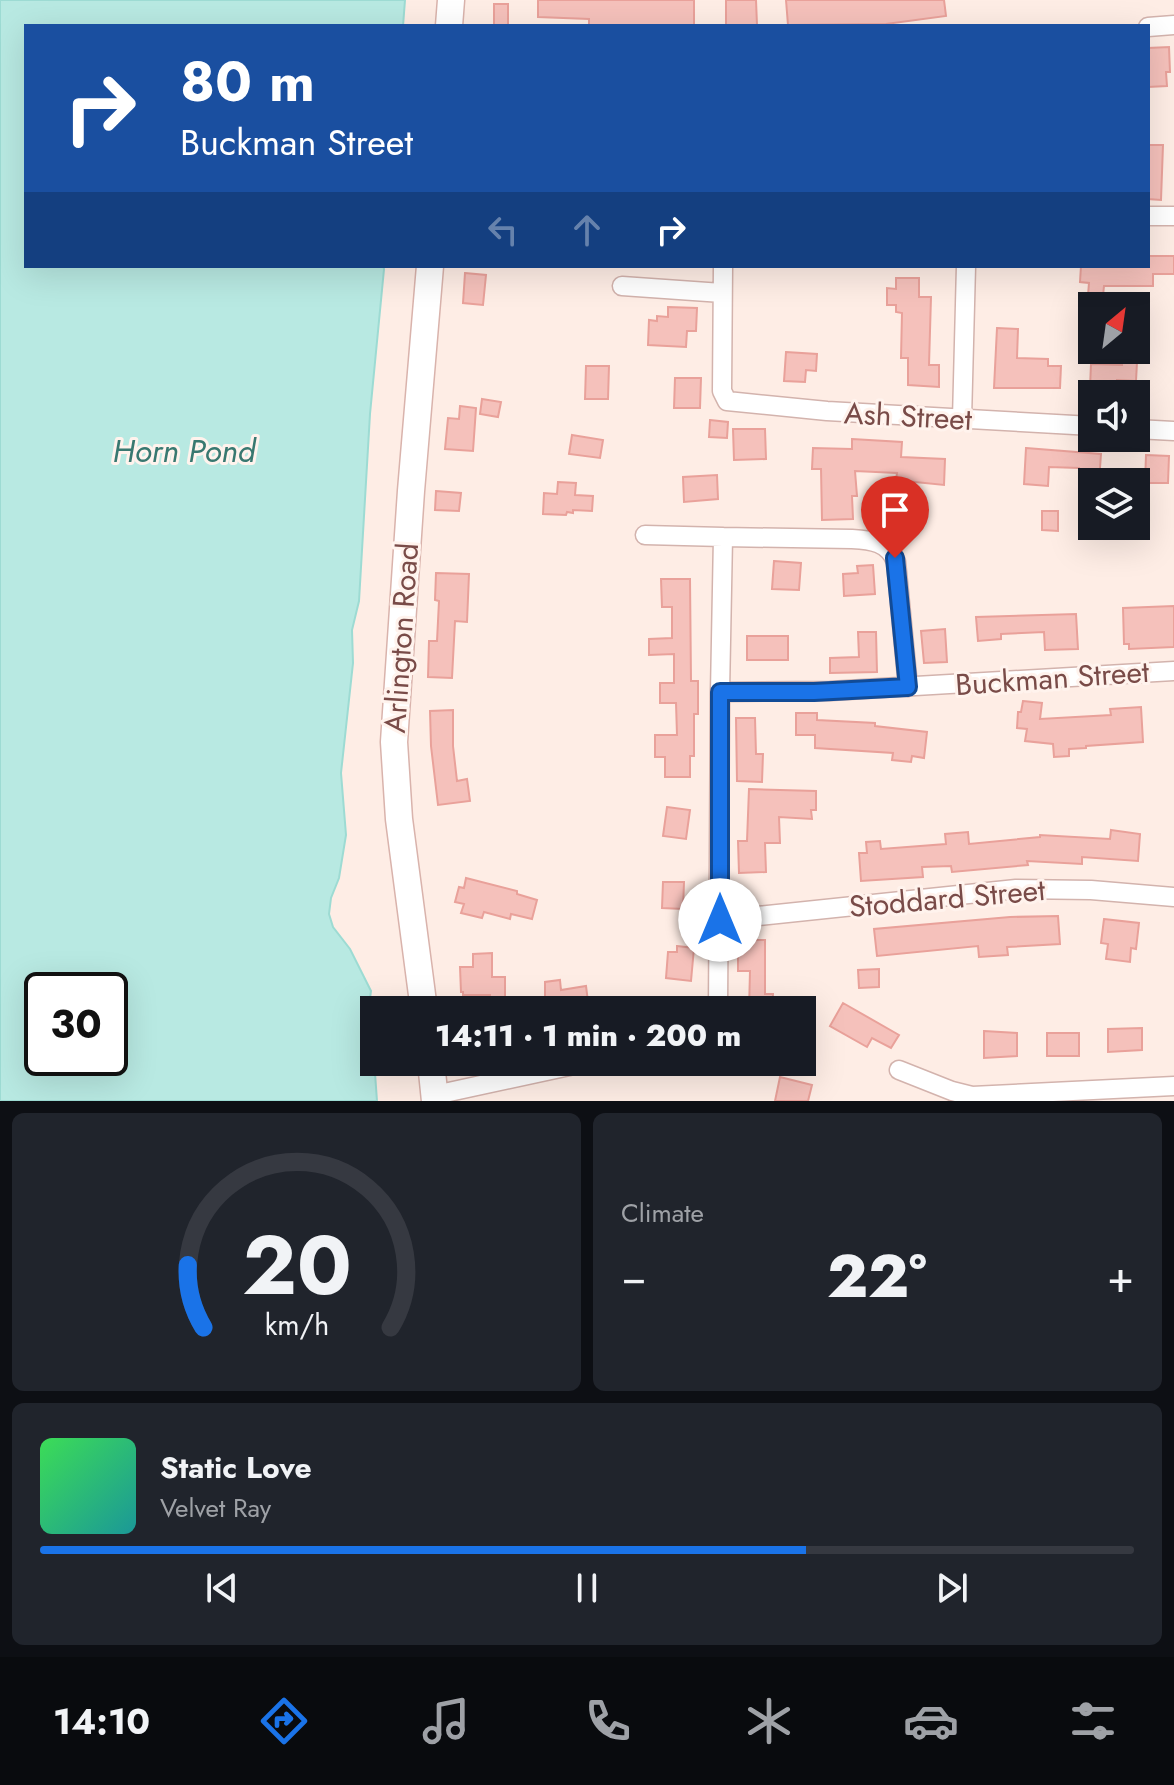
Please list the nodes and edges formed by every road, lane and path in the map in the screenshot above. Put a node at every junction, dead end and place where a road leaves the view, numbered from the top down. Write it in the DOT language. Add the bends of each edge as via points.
graph roads {
  1 [pos="451,0"];
  2 [pos="449,24"];
  3 [pos="1174,25"];
  4 [pos="1150,27"];
  5 [pos="1150,216"];
  6 [pos="1174,216"];
  7 [pos="430,268"];
  8 [pos="723,268"];
  9 [pos="966,268"];
  10 [pos="622,286"];
  11 [pos="722,293"];
  12 [pos="962,419"];
  13 [pos="1078,425"];
  14 [pos="1150,430"];
  15 [pos="1174,431"];
  16 [pos="645,535"];
  17 [pos="723,537"];
  18 [pos="1174,671"];
  19 [pos="908,687"];
  20 [pos="720,692"];
  21 [pos="1174,897"];
  22 [pos="720,920"];
  23 [pos="422,996"];
  24 [pos="718,996"];
  25 [pos="899,1070"];
  26 [pos="433,1076"];
  27 [pos="528,1076"];
  28 [pos="1174,1086"];
  29 [pos="1089,1096"];
  30 [pos="435,1098"];
  1 -- 2 [label="street"];
  3 -- 4 [label="street"];
  5 -- 6 [label="street"];
  7 -- 23 [label="street, Arlington Road" via="394,742"];
  8 -- 11 [label="street"];
  9 -- 12 [label="street"];
  10 -- 11 [label="street"];
  11 -- 12 [label="street, Ash Street" via="726,400"];
  12 -- 13 [label="street, Ash Street"];
  14 -- 15 [label="street"];
  16 -- 17 [label="street"];
  17 -- 19 [label="street" via="852,539 886,547 896,562"];
  17 -- 20 [label="street"];
  18 -- 19 [label="street, Buckman Street"];
  19 -- 20 [label="street, Buckman Street"];
  20 -- 22 [label="street"];
  21 -- 22 [label="street, Stoddard Street" via="1016,889"];
  22 -- 24 [label="street"];
  25 -- 29 [label="street" via="972,1096"];
  26 -- 30 [label="street"];
  27 -- 30 [label="street"];
  28 -- 29 [label="street"];
}
